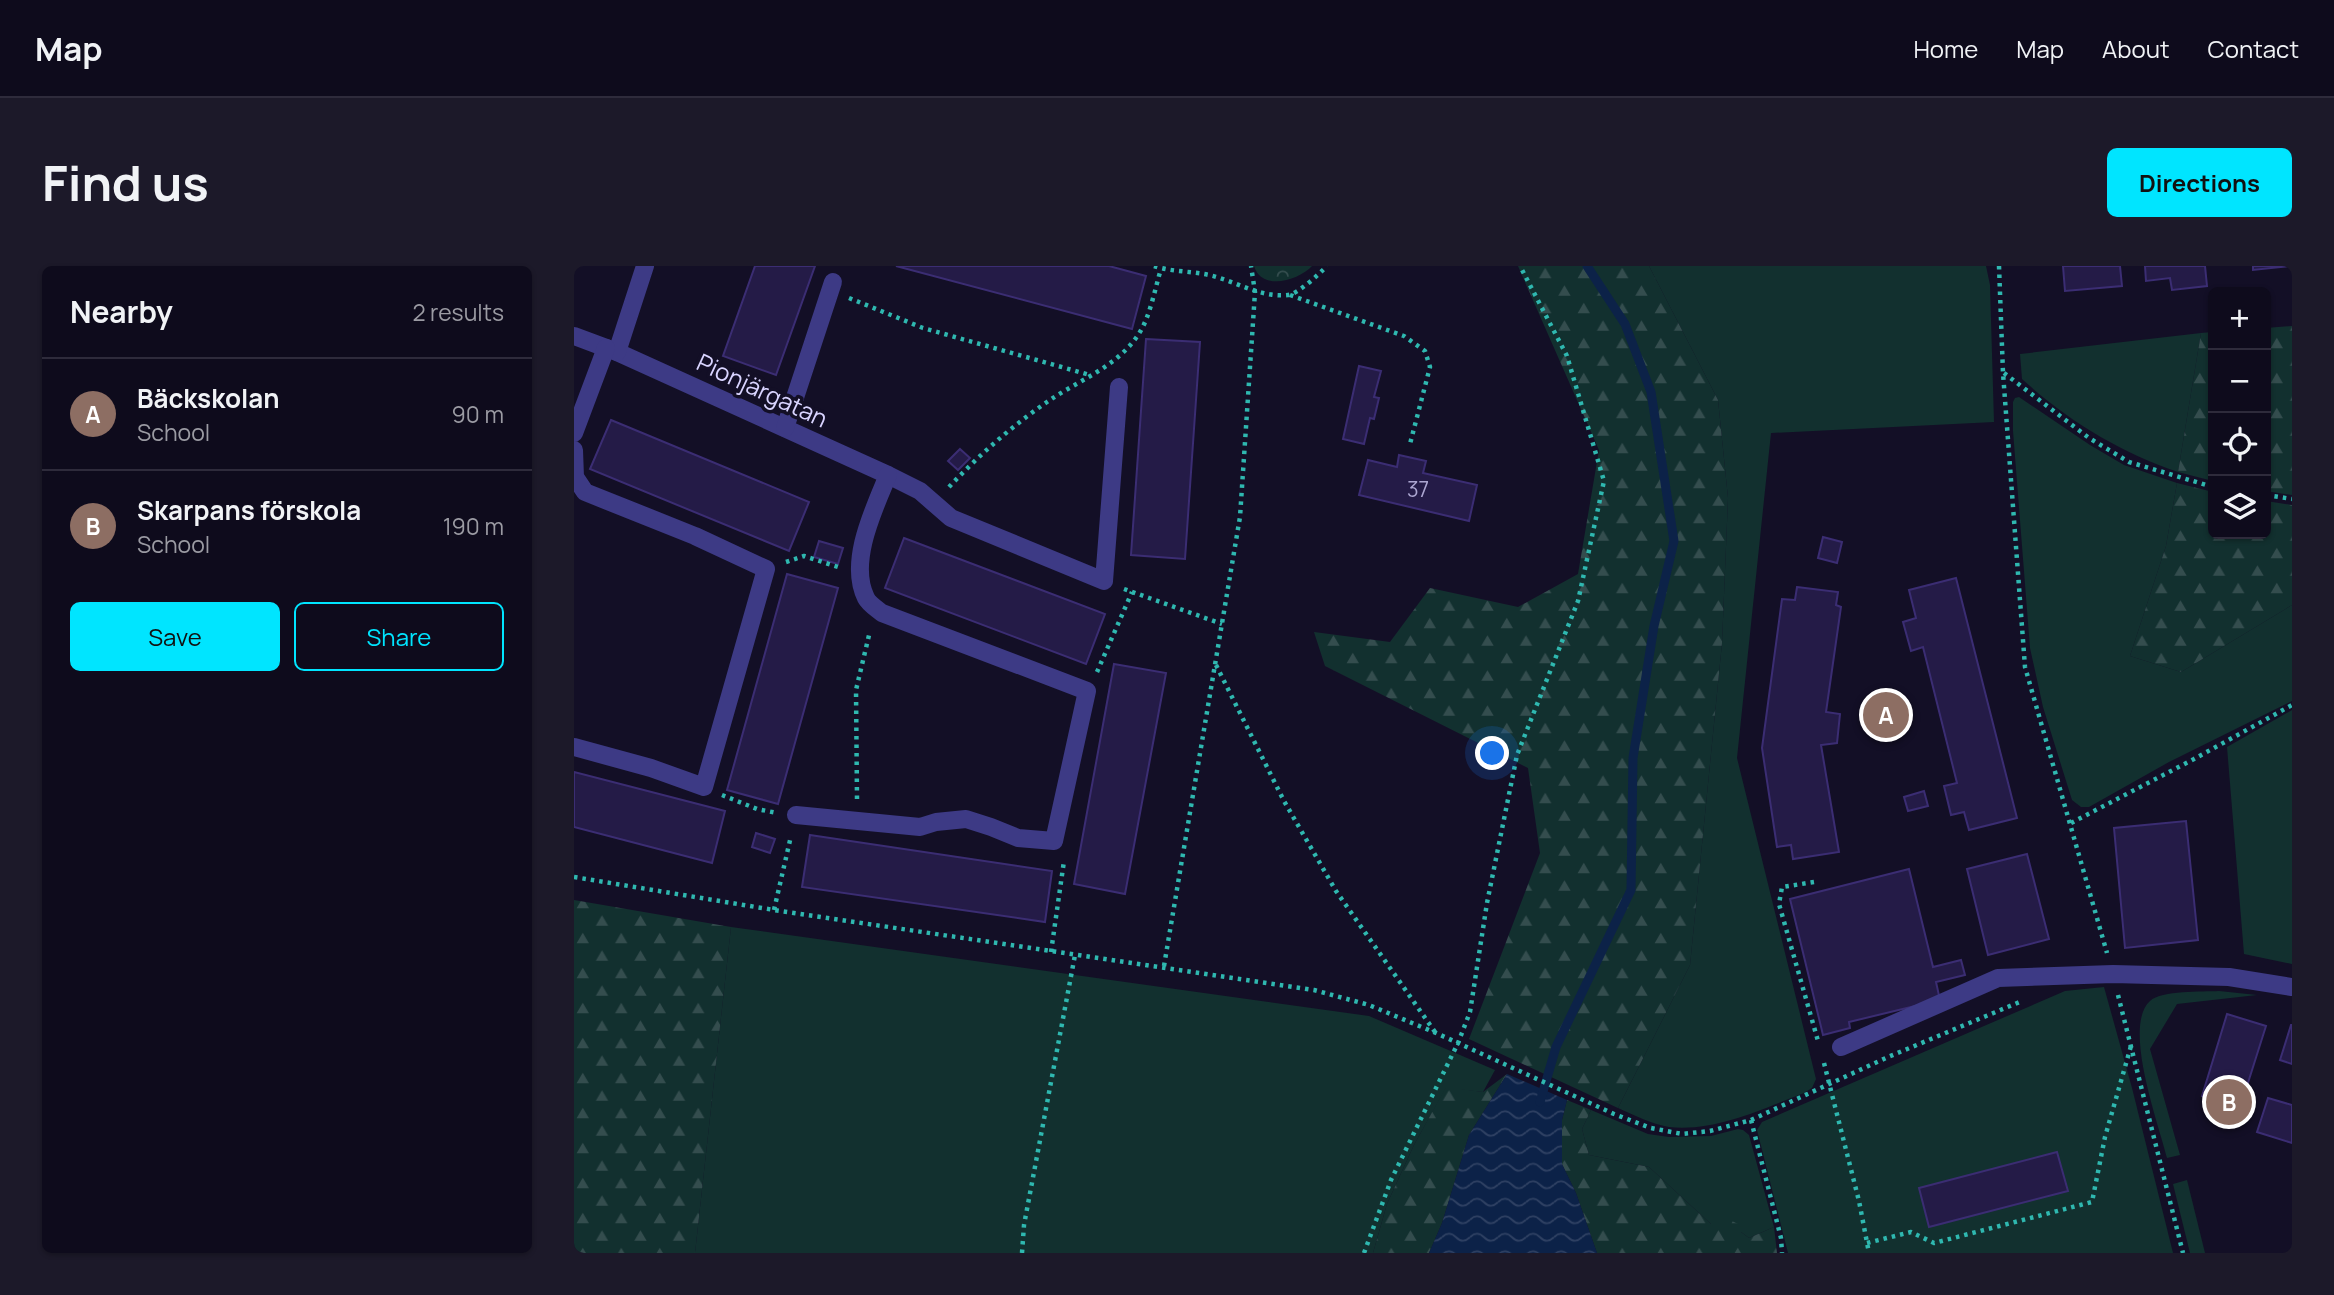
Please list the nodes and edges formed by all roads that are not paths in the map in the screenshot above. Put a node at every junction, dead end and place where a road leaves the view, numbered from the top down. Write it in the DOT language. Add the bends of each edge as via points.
graph roads {
  1 [pos="645,266"];
  2 [pos="833,282"];
  3 [pos="574,337"];
  4 [pos="611,350"];
  5 [pos="1119,387"];
  6 [pos="785,429"];
  7 [pos="574,433"];
  8 [pos="574,450"];
  9 [pos="888,475"];
  10 [pos="574,747"];
  11 [pos="796,816"];
  12 [pos="2292,987"];
  13 [pos="1840,1047"];
  1 -- 4 [label="street"];
  2 -- 6 [label="street"];
  3 -- 4 [label="street, Pionjärgatan"];
  4 -- 6 [label="street, Pionjärgatan"];
  4 -- 7 [label="street"];
  5 -- 9 [label="street, Pionjärgatan" via="1104,580 951,518 920,491"];
  6 -- 9 [label="street, Pionjärgatan"];
  8 -- 10 [label="street" via="575,477 585,492 765,569 704,787"];
  9 -- 11 [label="street" via="865,530 860,574 866,600 882,613 1087,691 1054,841 1018,838 966,819 920,827"];
  12 -- 13 [label="street" via="2229,977 2113,974 1998,978"];
}
